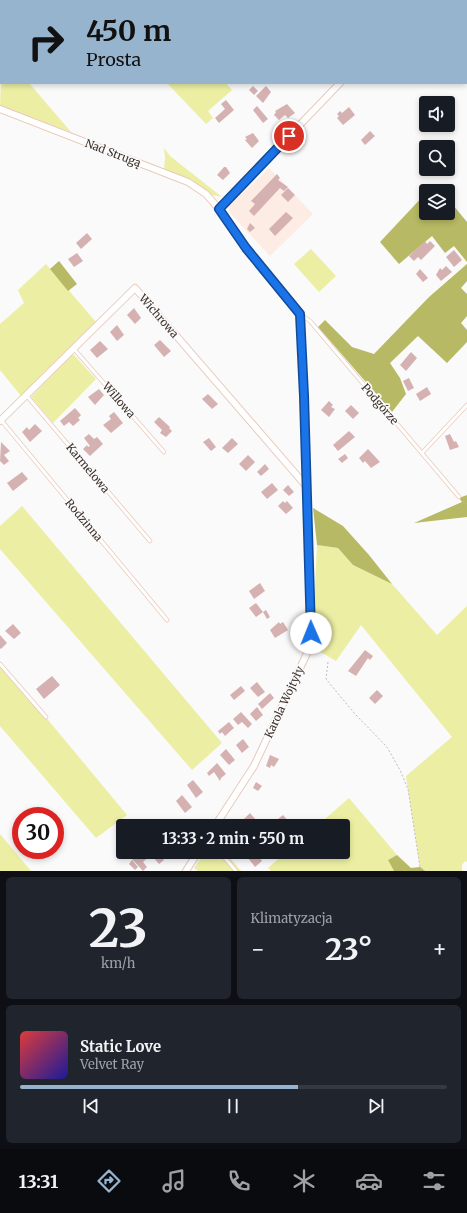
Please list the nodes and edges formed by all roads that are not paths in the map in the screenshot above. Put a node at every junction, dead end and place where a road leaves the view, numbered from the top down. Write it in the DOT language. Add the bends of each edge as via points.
graph roads {
  1 [pos="339,84"];
  2 [pos="0,109"];
  3 [pos="219,209"];
  4 [pos="300,314"];
  5 [pos="74,349"];
  6 [pos="26,395"];
  7 [pos="467,405"];
  8 [pos="0,421"];
  9 [pos="164,452"];
  10 [pos="422,453"];
  11 [pos="307,487"];
  12 [pos="459,497"];
  13 [pos="150,541"];
  14 [pos="167,620"];
  15 [pos="0,664"];
  16 [pos="46,717"];
  17 [pos="220,819"];
  18 [pos="194,859"];
  19 [pos="226,859"];
  20 [pos="186,871"];
  21 [pos="236,871"];
  1 -- 3 [label="street"];
  2 -- 3 [label="street, Nad Strugą" via="188,182 206,194"];
  3 -- 4 [label="street" via="246,248"];
  4 -- 10 [label="lane, Podgórze" via="310,321"];
  4 -- 11 [label="street, Karola Wojtyły"];
  5 -- 6 [label="street, Wichrowa"];
  5 -- 9 [label="lane, Willowa"];
  5 -- 11 [label="street, Wichrowa" via="135,288"];
  6 -- 8 [label="street, Wichrowa"];
  6 -- 13 [label="lane, Karmelowa"];
  7 -- 10 [label="lane"];
  8 -- 14 [label="lane, Rodzinna"];
  10 -- 12 [label="lane, Podgórze"];
  11 -- 17 [label="street, Karola Wojtyły" via="311,620 309,650 254,766"];
  15 -- 16 [label="lane"];
  18 -- 20 [label="street"];
  19 -- 21 [label="lane"];
}
